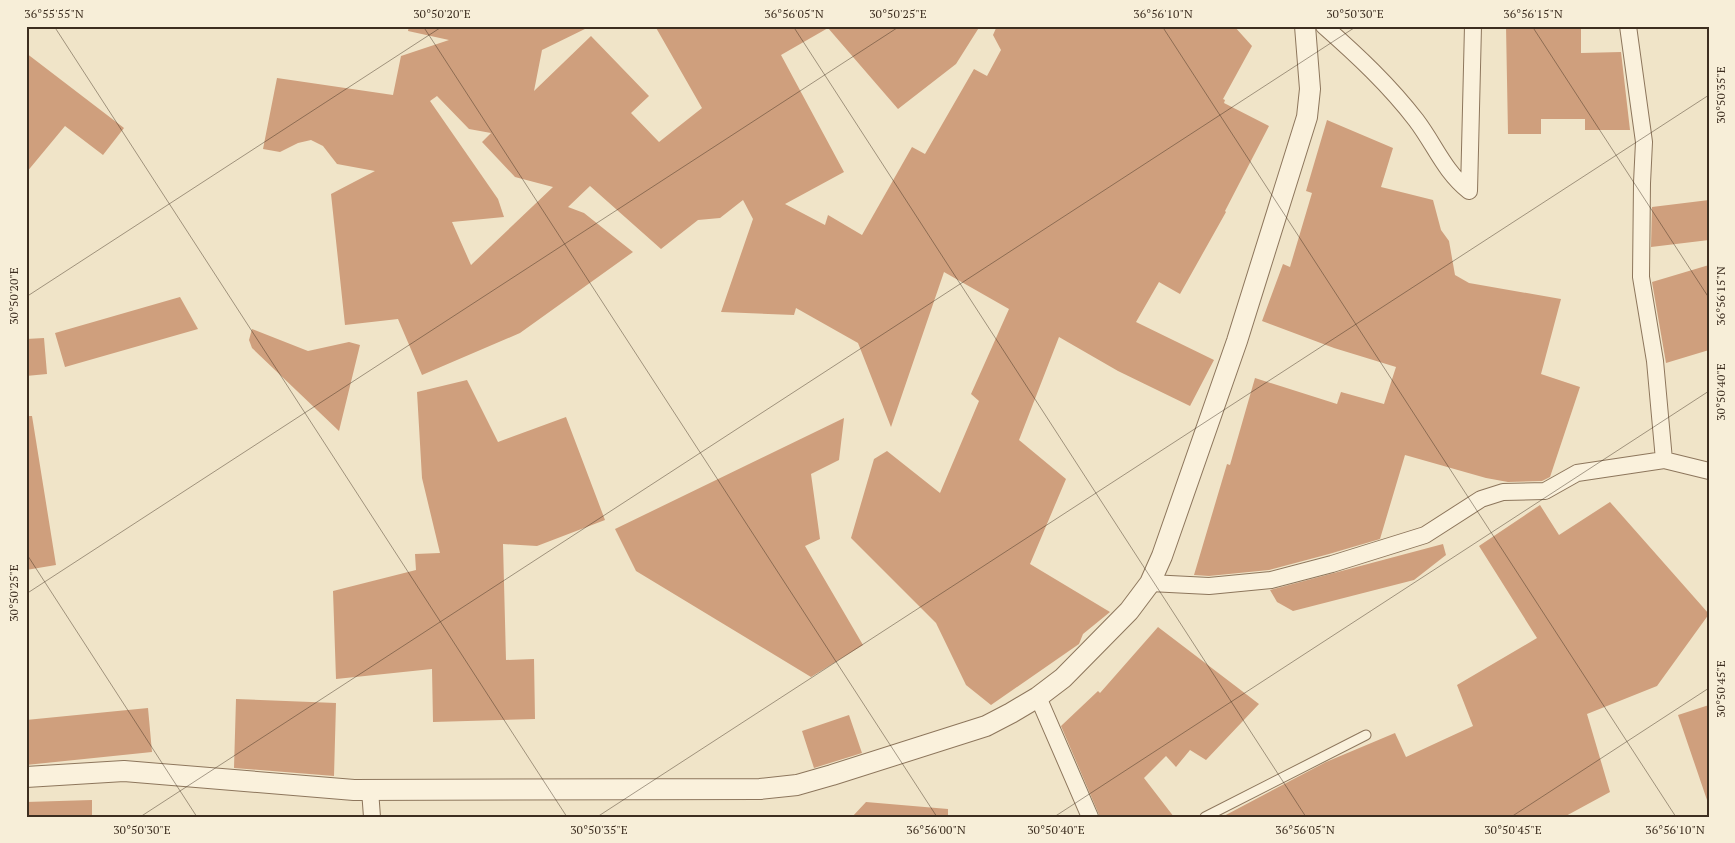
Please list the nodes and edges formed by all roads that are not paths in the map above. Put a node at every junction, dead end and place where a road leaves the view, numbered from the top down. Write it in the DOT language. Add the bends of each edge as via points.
graph roads {
  1 [pos="1305,26"];
  2 [pos="1324,26"];
  3 [pos="1473,26"];
  4 [pos="1628,26"];
  5 [pos="1664,460"];
  6 [pos="1709,472"];
  7 [pos="1150,583"];
  8 [pos="1038,697"];
  9 [pos="1366,736"];
  10 [pos="26,777"];
  11 [pos="370,790"];
  12 [pos="372,817"];
  13 [pos="1090,817"];
  14 [pos="1204,817"];
  1 -- 7 [label="street" via="1310,90 1307,117 1237,341"];
  2 -- 3 [label="street" via="1391,89 1418,123 1444,166 1469,191"];
  4 -- 5 [label="street" via="1644,142 1641,277 1655,361"];
  5 -- 6 [label="street"];
  5 -- 7 [label="street" via="1577,473 1545,491 1503,492 1480,499 1425,535 1271,580 1209,586"];
  7 -- 8 [label="street" via="1129,611 1063,678"];
  8 -- 11 [label="street" via="986,726 797,785 751,790"];
  8 -- 13 [label="street"];
  9 -- 14 [label="lane"];
  10 -- 11 [label="street" via="124,772"];
  11 -- 12 [label="street"];
}
